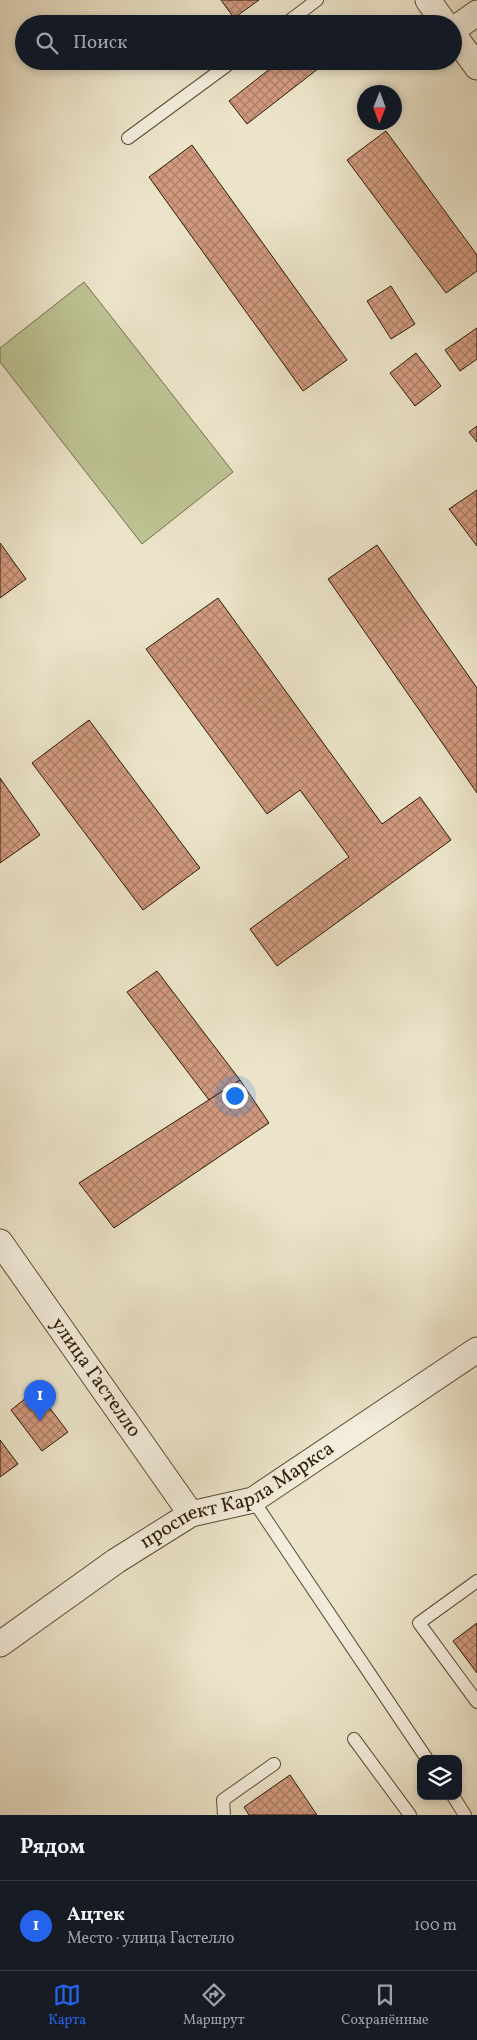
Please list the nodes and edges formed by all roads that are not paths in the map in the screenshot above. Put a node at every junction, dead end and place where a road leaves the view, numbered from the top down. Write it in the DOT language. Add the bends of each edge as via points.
graph roads {
  1 [pos="317,0"];
  2 [pos="428,0"];
  3 [pos="477,13"];
  4 [pos="296,15"];
  5 [pos="439,15"];
  6 [pos="462,24"];
  7 [pos="462,46"];
  8 [pos="477,67"];
  9 [pos="221,70"];
  10 [pos="128,138"];
  11 [pos="0,1242"];
  12 [pos="477,1350"];
  13 [pos="252,1500"];
  14 [pos="191,1514"];
  15 [pos="477,1581"];
  16 [pos="0,1644"];
  17 [pos="477,1702"];
  18 [pos="354,1739"];
  19 [pos="424,1755"];
  20 [pos="274,1764"];
  21 [pos="456,1800"];
  22 [pos="224,1815"];
  23 [pos="410,1815"];
  24 [pos="465,1815"];
  1 -- 4 [label="lane"];
  2 -- 5 [label="street"];
  3 -- 6 [label="street"];
  7 -- 8 [label="street"];
  9 -- 10 [label="lane"];
  11 -- 14 [label="street, улица Гастелло"];
  12 -- 13 [label="street, проспект Карла Маркса"];
  13 -- 14 [label="street, проспект Карла Маркса"];
  13 -- 19 [label="lane"];
  14 -- 16 [label="street, проспект Карла Маркса" via="116,1561"];
  15 -- 17 [label="lane" via="419,1623"];
  18 -- 23 [label="lane"];
  20 -- 22 [label="lane" via="223,1800"];
  21 -- 24 [label="lane"];
}
